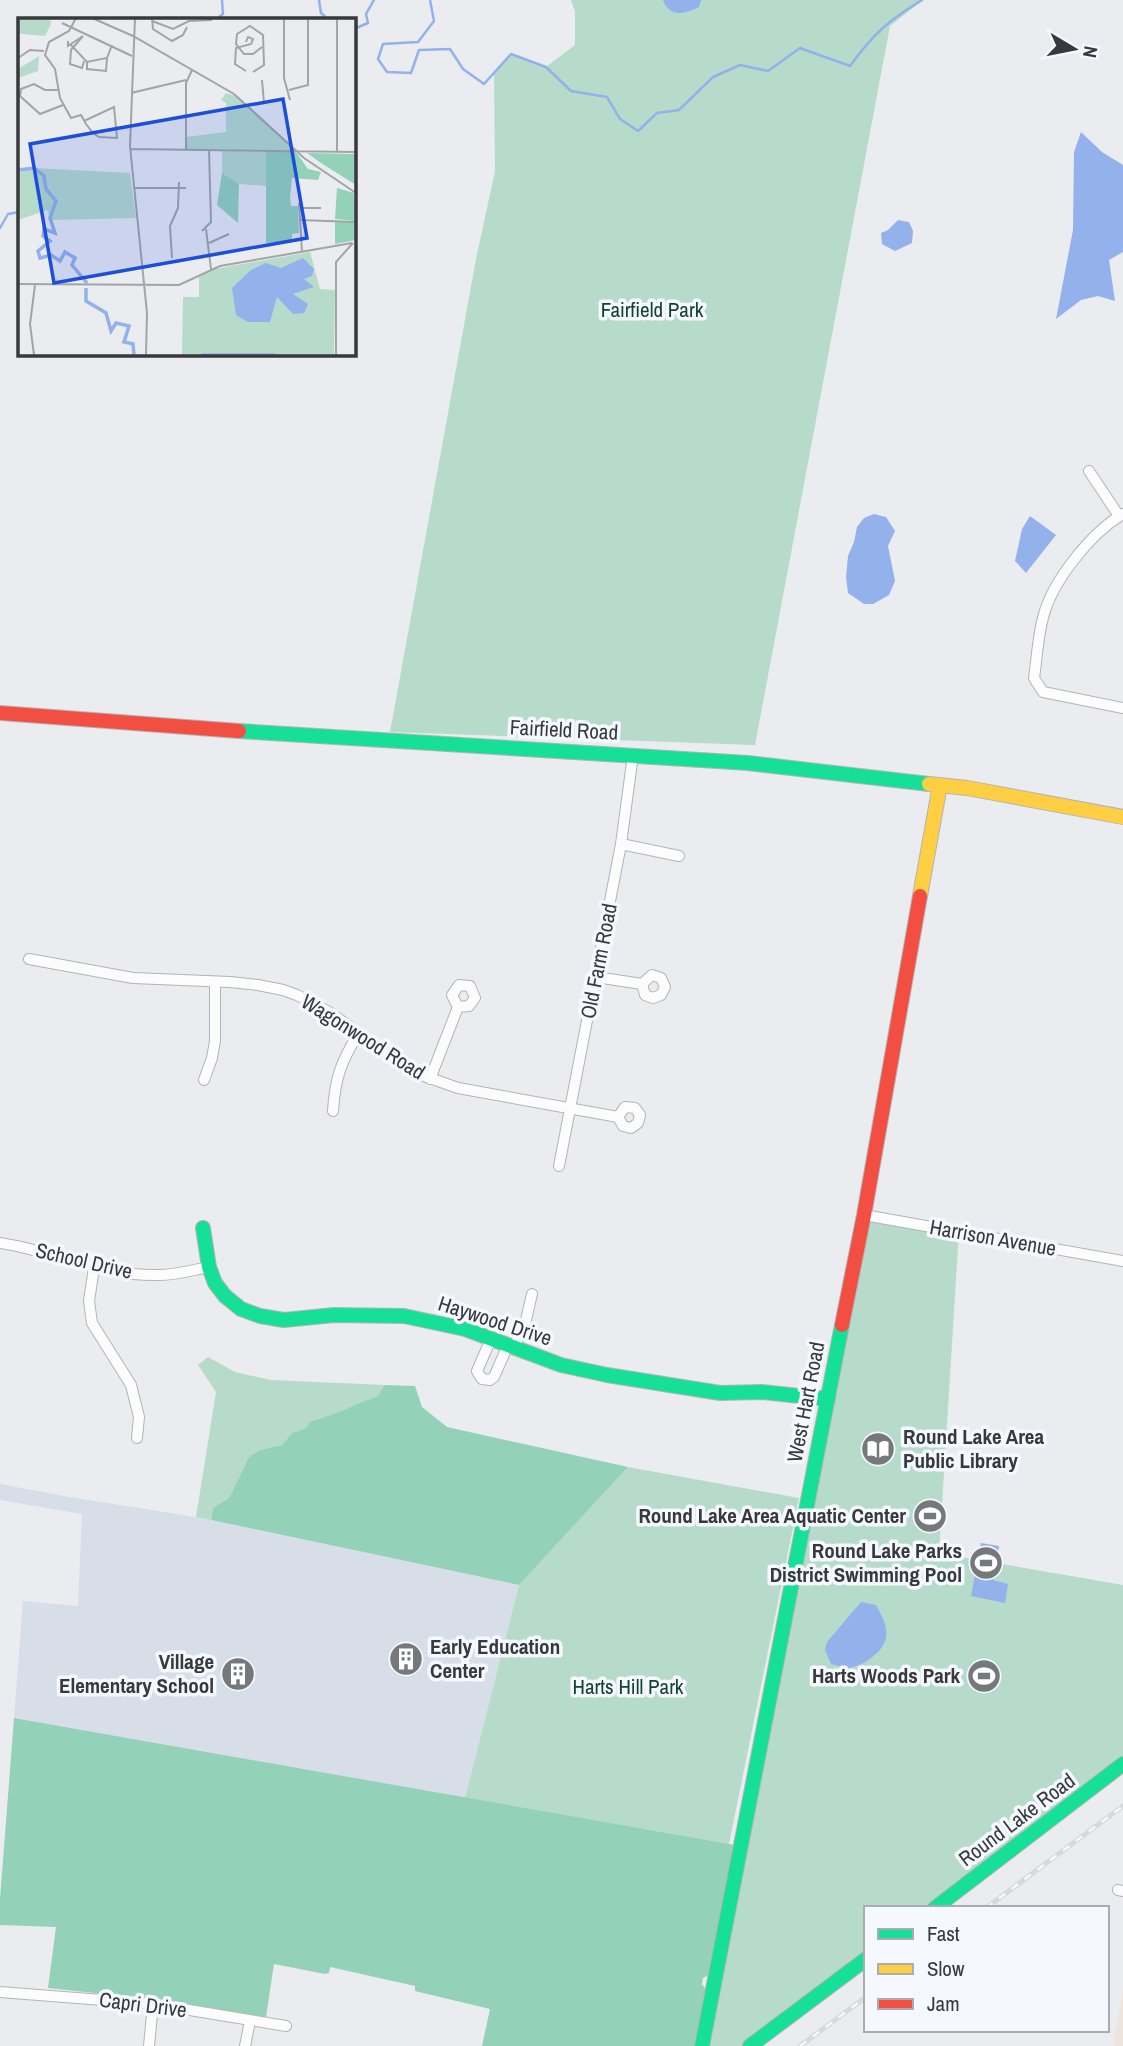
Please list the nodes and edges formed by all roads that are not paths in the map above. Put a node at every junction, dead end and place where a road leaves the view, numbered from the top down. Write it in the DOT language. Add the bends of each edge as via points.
graph roads {
  1 [pos="1090,471"];
  2 [pos="1121,515"];
  3 [pos="1123,708"];
  4 [pos="0,713"];
  5 [pos="633,755"];
  6 [pos="940,785"];
  7 [pos="1123,817"];
  8 [pos="621,844"];
  9 [pos="679,856"];
  10 [pos="29,959"];
  11 [pos="596,976"];
  12 [pos="215,982"];
  13 [pos="642,984"];
  14 [pos="458,1007"];
  15 [pos="358,1034"];
  16 [pos="430,1079"];
  17 [pos="204,1080"];
  18 [pos="570,1108"];
  19 [pos="333,1111"];
  20 [pos="618,1116"];
  21 [pos="559,1166"];
  22 [pos="864,1215"];
  23 [pos="203,1228"];
  24 [pos="0,1243"];
  25 [pos="1123,1261"];
  26 [pos="209,1267"];
  27 [pos="94,1268"];
  28 [pos="532,1294"];
  29 [pos="491,1339"];
  30 [pos="511,1347"];
  31 [pos="828,1399"];
  32 [pos="137,1438"];
  33 [pos="1123,1764"];
  34 [pos="937,1906"];
  35 [pos="864,1960"];
  36 [pos="0,1992"];
  37 [pos="153,2004"];
  38 [pos="250,2021"];
  39 [pos="286,2026"];
  40 [pos="706,2026"];
  41 [pos="750,2045"];
  42 [pos="149,2046"];
  43 [pos="245,2046"];
  44 [pos="702,2046"];
  45 [pos="713,2046"];
  1 -- 2 [label="street"];
  2 -- 3 [label="street" via="1079,552 1051,595 1034,678 1043,692"];
  4 -- 5 [label="street, Fairfield Road"];
  5 -- 6 [label="street, Fairfield Road"];
  5 -- 8 [label="street, Old Farm Road"];
  6 -- 7 [label="street, Fairfield Road"];
  6 -- 22 [label="street, West Hart Road"];
  8 -- 9 [label="street"];
  8 -- 11 [label="street, Old Farm Road"];
  10 -- 12 [label="street, Wagonwood Road" via="133,978"];
  11 -- 13 [label="street"];
  11 -- 18 [label="street, Old Farm Road"];
  12 -- 15 [label="street, Wagonwood Road" via="258,985 297,995"];
  12 -- 17 [label="street" via="215,1041"];
  14 -- 16 [label="street"];
  15 -- 16 [label="street, Wagonwood Road" via="410,1071"];
  15 -- 19 [label="street" via="338,1070"];
  16 -- 18 [label="street, Wagonwood Road"];
  18 -- 20 [label="street, Wagonwood Road"];
  18 -- 21 [label="street, Old Farm Road"];
  22 -- 25 [label="street, Harrison Avenue"];
  22 -- 31 [label="street, West Hart Road"];
  23 -- 26 [label="street, Haywood Drive"];
  24 -- 27 [label="street, School Drive"];
  26 -- 27 [label="street, School Drive" via="163,1275"];
  26 -- 29 [label="street, Haywood Drive" via="225,1296 260,1316 284,1320 404,1316"];
  27 -- 32 [label="street" via="89,1301 92,1323 131,1385 139,1417"];
  28 -- 30 [label="street" via="526,1320"];
  29 -- 30 [label="street, Haywood Drive"];
  29 -- 30 [label="street" via="477,1371 482,1379 494,1377"];
  30 -- 31 [label="street, Haywood Drive" via="561,1365 669,1386 720,1394 762,1392"];
  31 -- 40 [label="street, West Hart Road"];
  33 -- 34 [label="street, Round Lake Road"];
  35 -- 41 [label="street"];
  36 -- 37 [label="street, Capri Drive"];
  37 -- 38 [label="street, Capri Drive"];
  37 -- 42 [label="street"];
  38 -- 39 [label="street, Capri Drive"];
  38 -- 43 [label="street"];
  40 -- 44 [label="street, West Hart Road"];
  40 -- 45 [label="street"];
}
